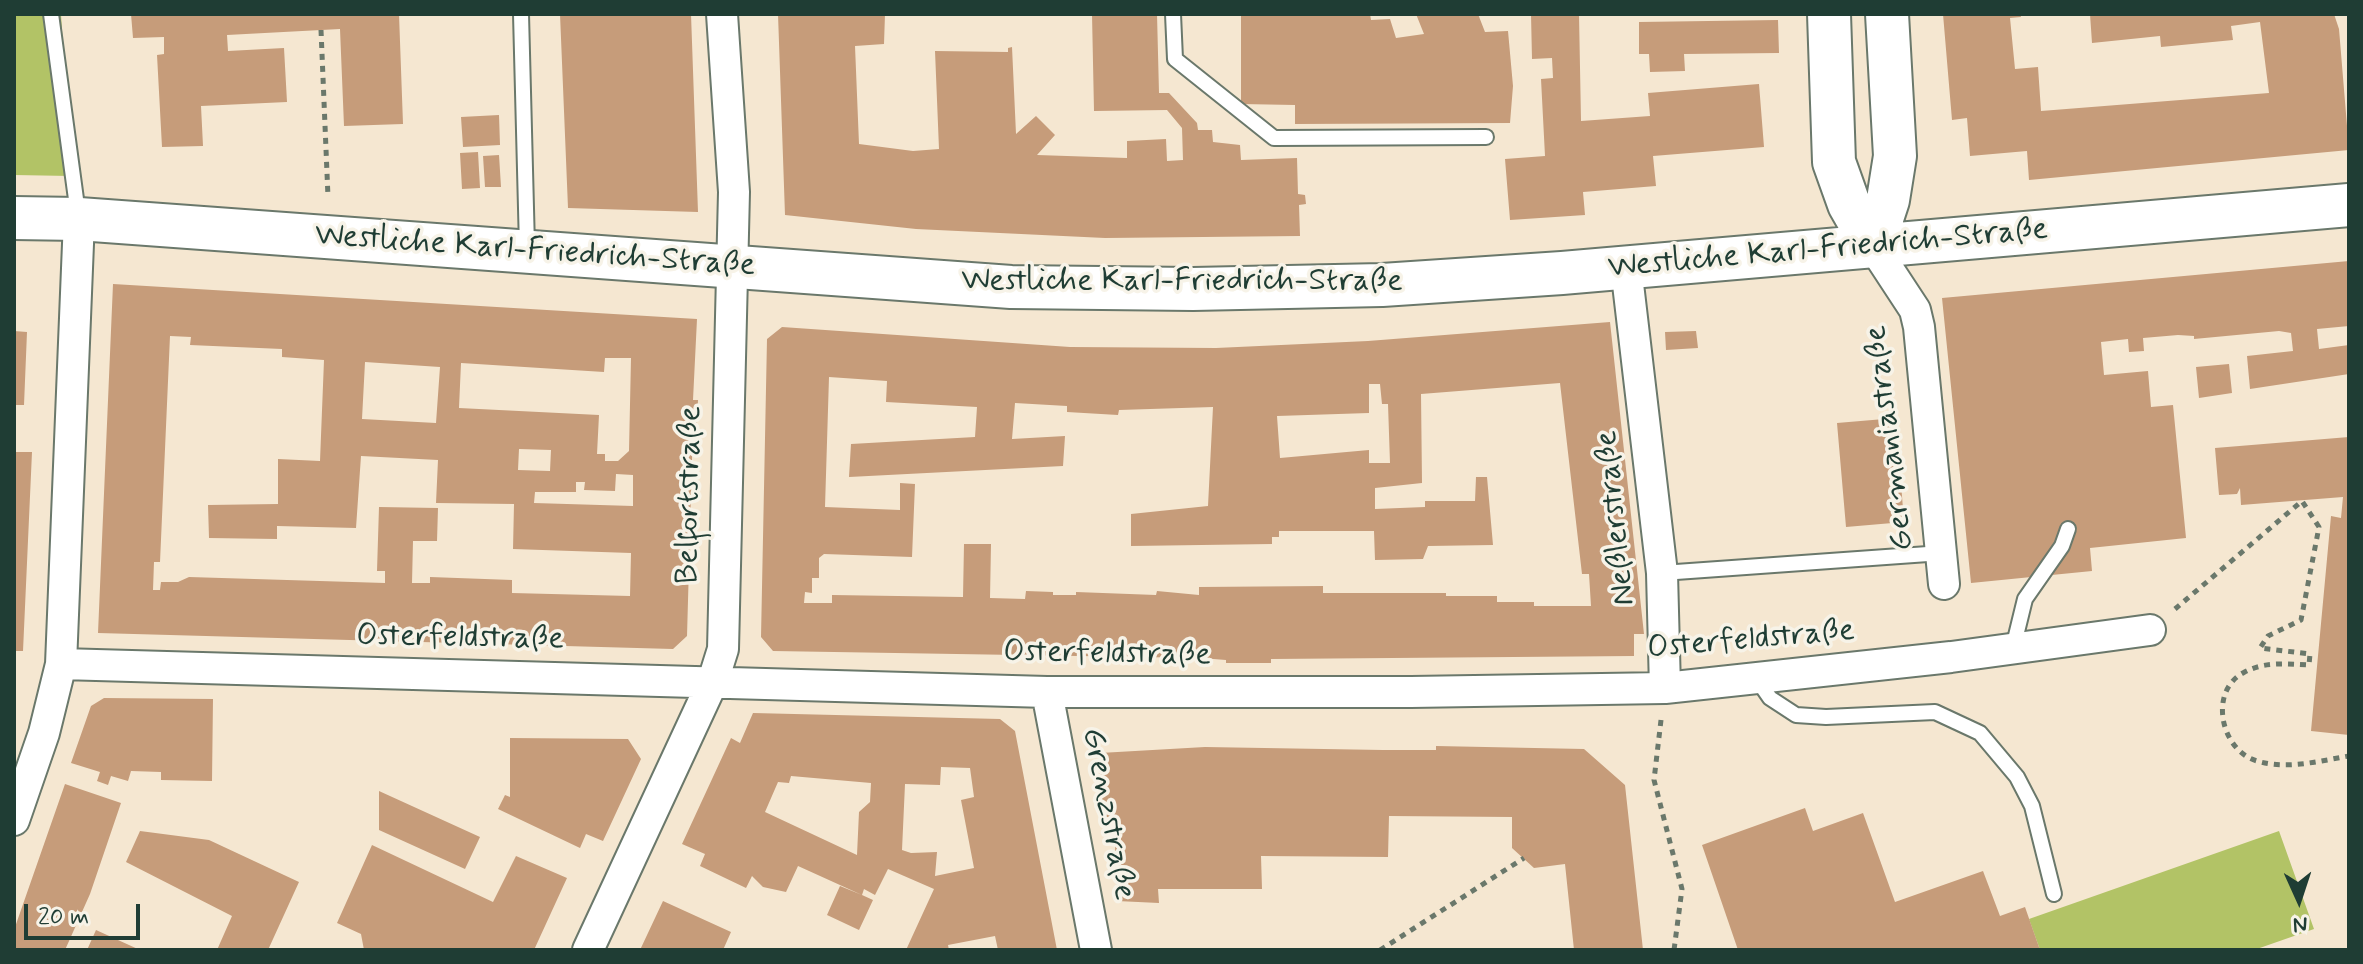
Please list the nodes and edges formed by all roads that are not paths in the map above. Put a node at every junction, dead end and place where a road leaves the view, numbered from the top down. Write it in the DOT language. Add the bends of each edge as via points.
graph roads {
  1 [pos="51,14"];
  2 [pos="521,14"];
  3 [pos="722,14"];
  4 [pos="1173,14"];
  5 [pos="1829,14"];
  6 [pos="1887,14"];
  7 [pos="1486,137"];
  8 [pos="2349,205"];
  9 [pos="14,218"];
  10 [pos="79,219"];
  11 [pos="1873,246"];
  12 [pos="527,251"];
  13 [pos="733,266"];
  14 [pos="1626,267"];
  15 [pos="2068,529"];
  16 [pos="1942,553"];
  17 [pos="1662,573"];
  18 [pos="1944,584"];
  19 [pos="2150,630"];
  20 [pos="2013,649"];
  21 [pos="61,664"];
  22 [pos="1756,678"];
  23 [pos="713,681"];
  24 [pos="1665,688"];
  25 [pos="1047,692"];
  26 [pos="14,820"];
  27 [pos="2054,894"];
  28 [pos="588,950"];
  29 [pos="1096,950"];
  1 -- 10 [label="lane"];
  2 -- 12 [label="lane"];
  3 -- 13 [label="street, Belfortstraße" via="734,192"];
  4 -- 7 [label="lane" via="1175,59 1274,138"];
  5 -- 11 [label="main road" via="1834,162 1849,204"];
  6 -- 11 [label="main road" via="1895,156"];
  8 -- 11 [label="main road, Westliche Karl-Friedrich-Straße"];
  9 -- 10 [label="main road, Westliche Karl-Friedrich-Straße"];
  10 -- 12 [label="main road, Westliche Karl-Friedrich-Straße"];
  10 -- 21 [label="street"];
  11 -- 14 [label="main road, Westliche Karl-Friedrich-Straße"];
  11 -- 16 [label="street, Germaniastraße" via="1915,310 1919,327"];
  12 -- 13 [label="main road, Westliche Karl-Friedrich-Straße"];
  13 -- 14 [label="main road, Westliche Karl-Friedrich-Straße" via="1011,287 1193,289 1382,285"];
  13 -- 23 [label="street, Belfortstraße" via="723,649"];
  14 -- 17 [label="street, Neßlerstraße"];
  15 -- 20 [label="lane" via="2025,599"];
  16 -- 17 [label="lane"];
  16 -- 18 [label="street, Germaniastraße"];
  17 -- 24 [label="street, Neßlerstraße"];
  19 -- 20 [label="street, Osterfeldstraße"];
  20 -- 22 [label="street, Osterfeldstraße" via="1832,665"];
  21 -- 23 [label="street, Osterfeldstraße"];
  21 -- 26 [label="street"];
  22 -- 24 [label="street, Osterfeldstraße"];
  22 -- 27 [label="lane" via="1770,698 1796,715 1935,712 1980,733 2017,777 2032,806"];
  23 -- 25 [label="street, Osterfeldstraße"];
  23 -- 28 [label="street, Belfortstraße"];
  24 -- 25 [label="street, Osterfeldstraße"];
  25 -- 29 [label="street, Grenzstraße"];
}
